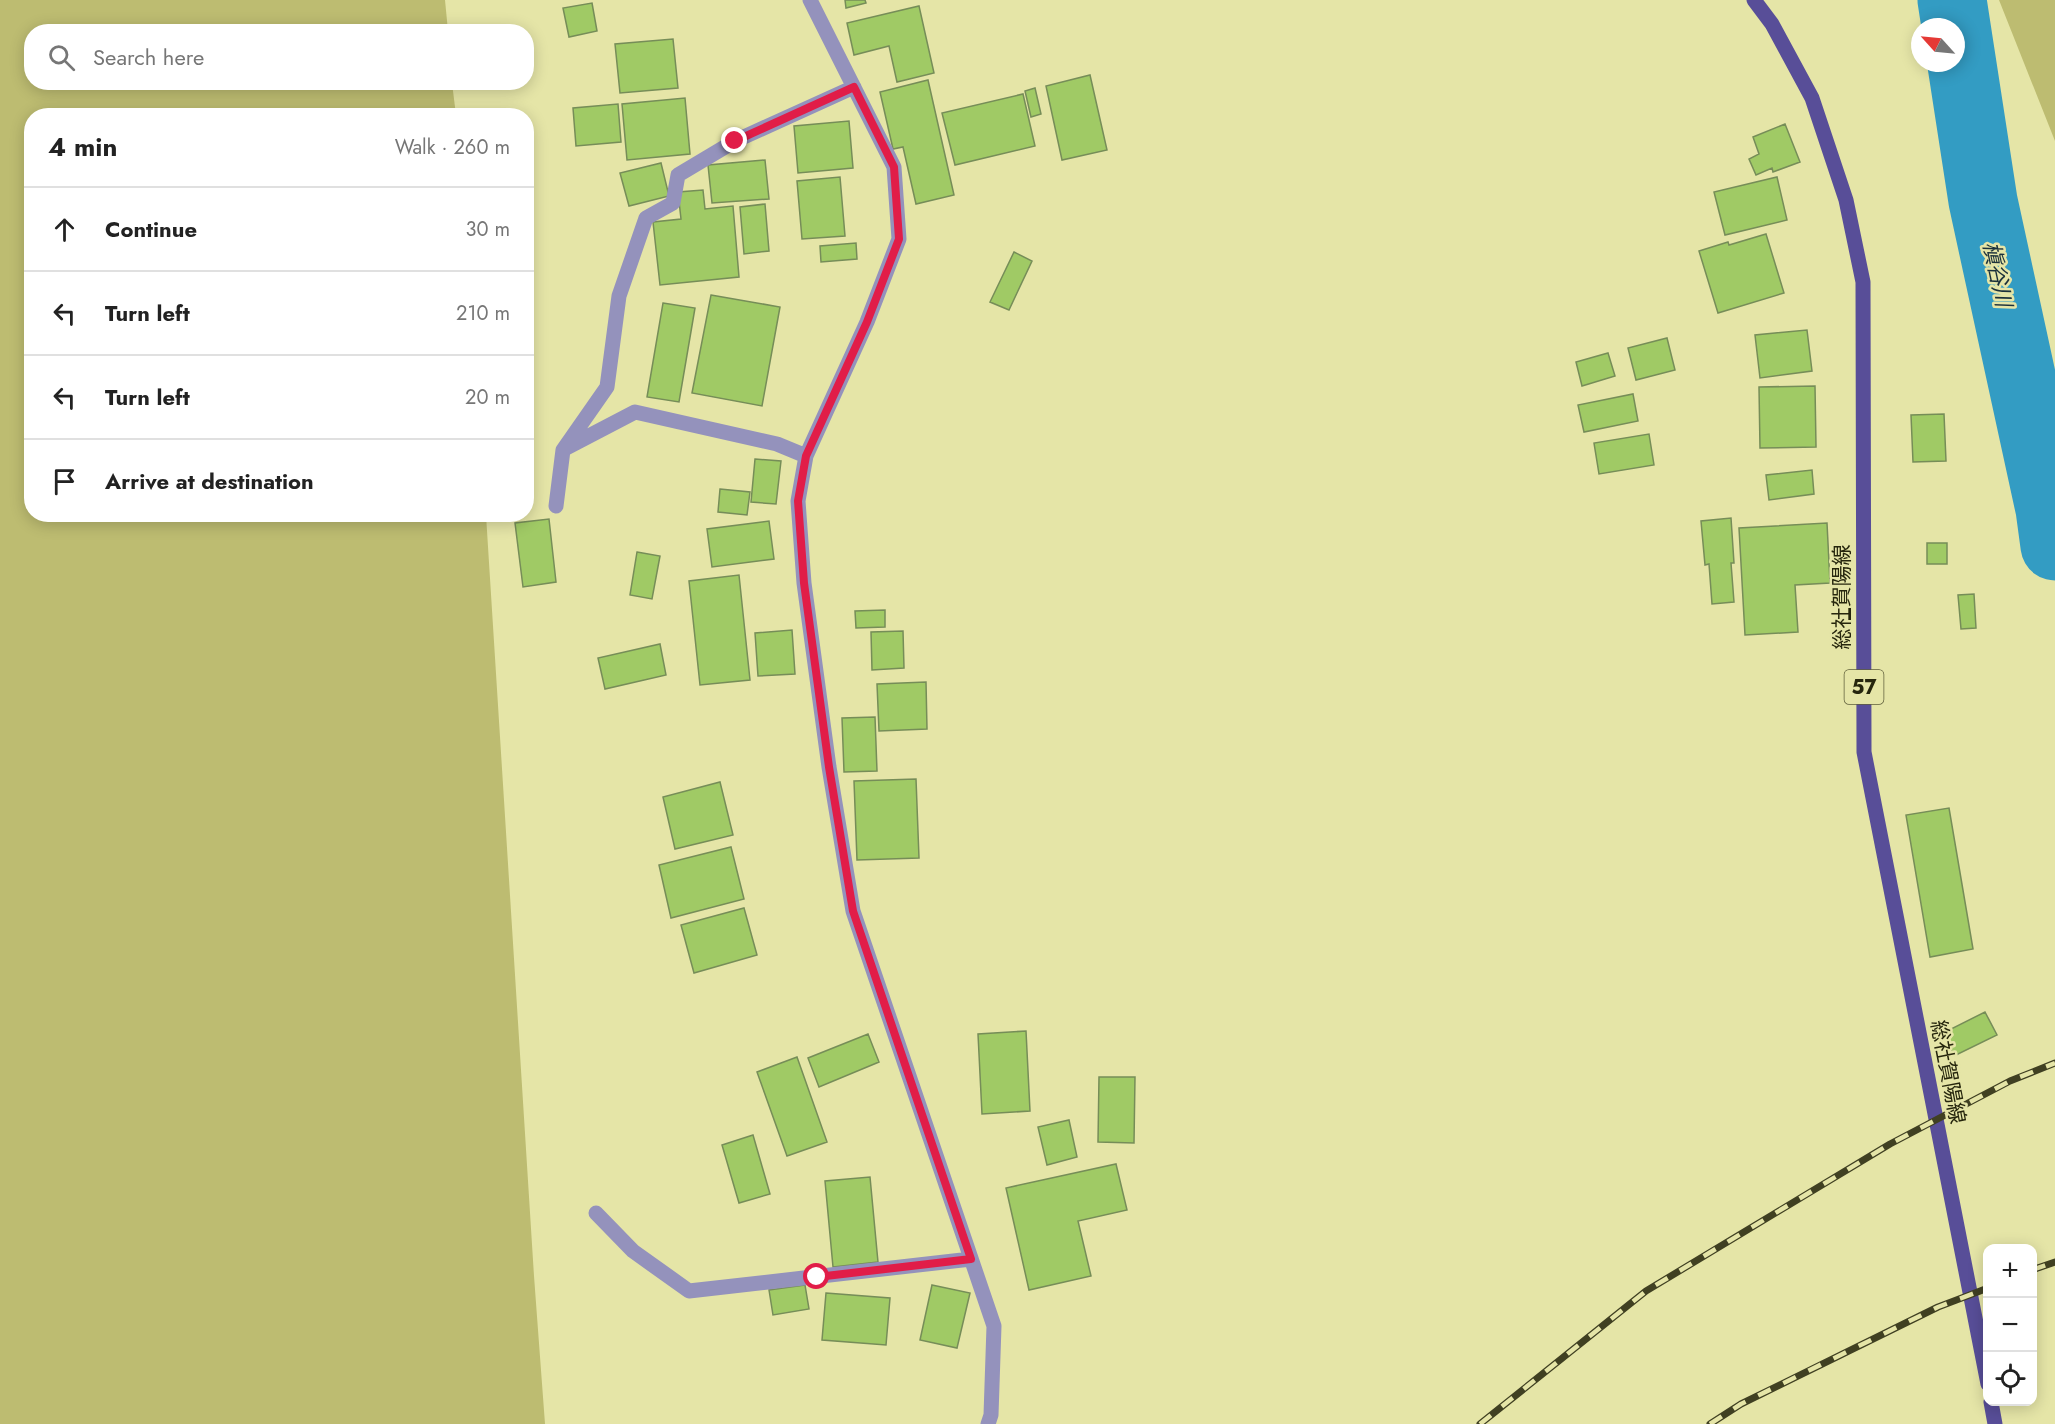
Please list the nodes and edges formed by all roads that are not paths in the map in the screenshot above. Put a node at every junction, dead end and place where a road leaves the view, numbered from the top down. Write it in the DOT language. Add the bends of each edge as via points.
graph roads {
  1 [pos="810,0"];
  2 [pos="1754,0"];
  3 [pos="854,87"];
  4 [pos="563,450"];
  5 [pos="806,456"];
  6 [pos="556,506"];
  7 [pos="596,1213"];
  8 [pos="971,1259"];
  9 [pos="1983,1359"];
  10 [pos="1992,1406"];
  11 [pos="988,1424"];
  12 [pos="1995,1424"];
  1 -- 3 [label="street"];
  2 -- 9 [label="main road, 総社賀陽線 / 57" via="1772,24 1812,98 1846,200 1863,282 1864,752"];
  3 -- 4 [label="street" via="735,141 678,175 673,203 646,218 619,296 607,387"];
  3 -- 5 [label="street" via="894,167 899,239 867,322"];
  4 -- 5 [label="street" via="634,412 777,444"];
  4 -- 6 [label="street"];
  5 -- 8 [label="street" via="798,501 804,583 853,911"];
  7 -- 8 [label="street" via="633,1251 689,1291"];
  8 -- 11 [label="street" via="994,1326"];
  10 -- 12 [label="main road"];
}
